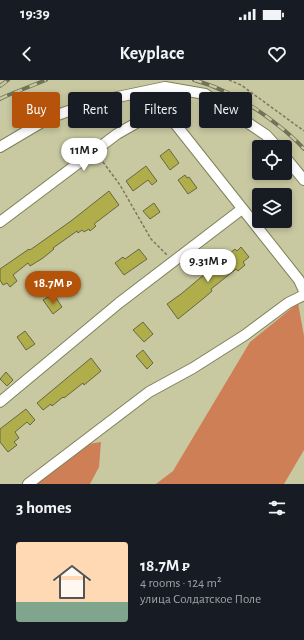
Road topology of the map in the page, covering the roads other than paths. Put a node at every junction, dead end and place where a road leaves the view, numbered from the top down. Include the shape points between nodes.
1 (270, 140) edge
2 (0, 147) edge
3 (292, 165) edge
4 (304, 180) edge
5 (242, 209) junction
6 (0, 222) edge
7 (304, 291) edge
8 (304, 295) edge
9 (0, 402) edge
10 (28, 484) edge

1 - 2 street via 205,94 165,87 94,102 49,118
3 - 4 street
5 - 6 street via 168,116 152,114 117,134
5 - 7 street
5 - 9 street via 119,303
8 - 10 street via 288,303 245,335 193,368 149,392

